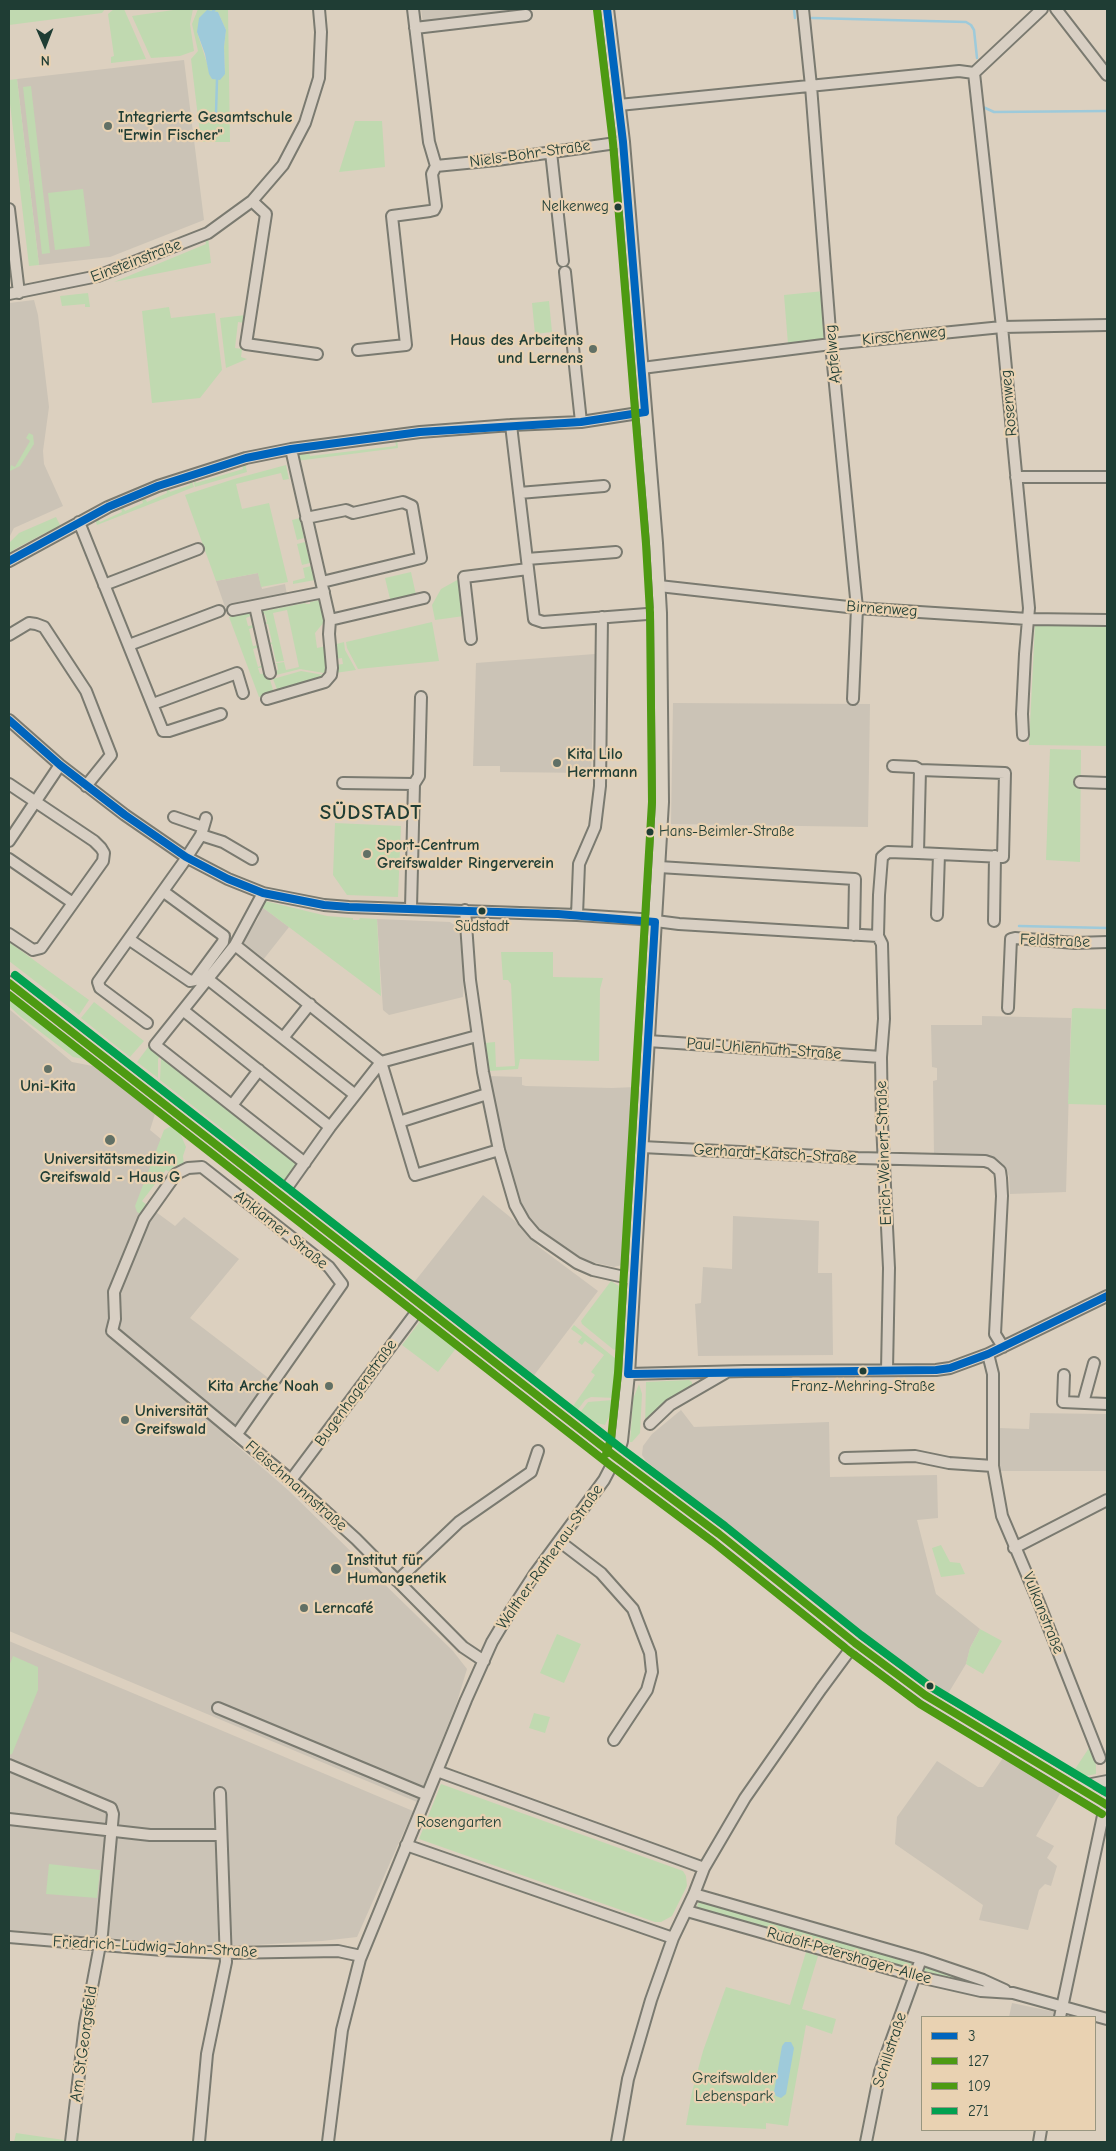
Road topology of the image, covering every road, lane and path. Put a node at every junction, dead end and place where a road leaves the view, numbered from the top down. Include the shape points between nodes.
1 (319, 9) edge
2 (413, 9) edge
3 (607, 9) edge
4 (803, 9) edge
5 (1042, 9) edge
6 (1056, 9) edge
7 (526, 15) dead end
8 (415, 28) junction
9 (974, 73) junction
10 (1107, 75) edge
11 (811, 86) junction
12 (619, 105) junction
13 (623, 142) junction
14 (551, 152) junction
15 (436, 166) junction
16 (252, 201) junction
17 (9, 209) edge
18 (14, 293) edge
19 (1107, 325) edge
20 (1002, 326) junction
21 (831, 344) junction
22 (358, 350) dead end
23 (317, 354) dead end
24 (642, 368) junction
25 (646, 412) junction
26 (581, 422) junction
27 (511, 425) junction
28 (290, 449) junction
29 (1016, 477) junction
30 (1107, 477) edge
31 (604, 486) dead end
32 (519, 493) junction
33 (306, 518) junction
34 (79, 522) junction
35 (198, 549) dead end
36 (616, 552) dead end
37 (9, 561) edge
38 (527, 564) junction
39 (322, 582) junction
40 (104, 585) junction
41 (658, 586) junction
42 (324, 592) junction
43 (424, 598) dead end
44 (255, 606) junction
45 (857, 608) junction
46 (233, 610) dead end
47 (219, 611) dead end
48 (660, 614) junction
49 (602, 617) junction
50 (1028, 619) junction
51 (330, 620) junction
52 (1107, 620) edge
53 (9, 635) edge
54 (471, 639) dead end
55 (129, 645) junction
56 (270, 673) dead end
57 (243, 693) dead end
58 (421, 697) dead end
59 (267, 699) dead end
60 (852, 699) dead end
61 (153, 704) junction
62 (221, 714) dead end
63 (9, 720) edge
64 (1023, 735) dead end
65 (60, 765) junction
66 (894, 766) dead end
67 (920, 770) junction
68 (1080, 782) dead end
69 (343, 783) dead end
70 (1107, 783) edge
71 (9, 784) edge
72 (414, 784) junction
73 (86, 786) junction
74 (36, 803) junction
75 (174, 817) dead end
76 (203, 827) junction
77 (9, 841) edge
78 (918, 852) junction
79 (939, 854) junction
80 (995, 856) junction
81 (186, 857) junction
82 (9, 859) edge
83 (252, 859) dead end
84 (658, 867) junction
85 (164, 892) junction
86 (263, 893) junction
87 (73, 903) junction
88 (411, 908) junction
89 (464, 910) junction
90 (577, 915) junction
91 (937, 915) dead end
92 (994, 920) dead end
93 (655, 922) junction
94 (9, 934) edge
95 (854, 935) junction
96 (878, 936) junction
97 (130, 940) junction
98 (1107, 942) edge
99 (235, 945) junction
100 (209, 980) junction
101 (9, 983) edge
102 (310, 1004) junction
103 (1008, 1008) dead end
104 (184, 1011) junction
105 (147, 1023) dead end
106 (477, 1036) junction
107 (283, 1038) junction
108 (648, 1041) junction
109 (881, 1057) junction
110 (381, 1062) junction
111 (259, 1070) junction
112 (354, 1094) junction
113 (487, 1094) junction
114 (233, 1104) junction
115 (399, 1122) junction
116 (330, 1127) junction
117 (642, 1147) junction
118 (499, 1150) junction
119 (885, 1159) junction
120 (305, 1163) junction
121 (281, 1196) junction
122 (150, 1209) joint
123 (633, 1279) junction
124 (1107, 1296) edge
125 (421, 1306) junction
126 (1003, 1347) junction
127 (988, 1354) junction
128 (290, 1357) joint
129 (1094, 1363) dead end
130 (887, 1370) junction
131 (728, 1372) junction
132 (628, 1374) junction
133 (1064, 1375) dead end
134 (1083, 1403) junction
135 (1107, 1404) edge
136 (650, 1424) dead end
137 (237, 1434) junction
138 (538, 1451) dead end
139 (616, 1457) junction
140 (845, 1458) dead end
141 (993, 1466) junction
142 (291, 1480) junction
143 (1107, 1500) edge
144 (559, 1541) junction
145 (1014, 1548) junction
146 (397, 1581) junction
147 (855, 1643) junction
148 (484, 1661) junction
149 (218, 1708) dead end
150 (614, 1740) dead end
151 (1100, 1758) dead end
152 (9, 1765) edge
153 (437, 1771) junction
154 (1107, 1781) edge
155 (1076, 1787) junction
156 (220, 1793) dead end
157 (426, 1796) junction
158 (1106, 1802) edge
159 (9, 1819) edge
160 (112, 1831) junction
161 (221, 1835) junction
162 (406, 1845) junction
163 (704, 1868) junction
164 (694, 1894) junction
165 (686, 1911) junction
166 (9, 1937) edge
167 (673, 1938) junction
168 (100, 1946) junction
169 (225, 1953) junction
170 (361, 1956) junction
171 (921, 1959) junction
172 (915, 1976) junction
173 (1013, 1993) junction
174 (1062, 2006) junction
175 (1060, 2016) edge
176 (1107, 2019) edge
177 (71, 2142) edge
178 (199, 2142) edge
179 (328, 2142) edge
180 (617, 2142) edge
181 (866, 2142) edge

1 - 16 street, Einsteinstraße via 319,78 305,123 283,165
2 - 8 street
3 - 12 main road
4 - 11 street, Apfelweg
5 - 9 street
6 - 10 street
7 - 8 street
8 - 15 street via 429,142
9 - 11 street via 959,71
9 - 20 street, Rosenweg
11 - 12 street
11 - 21 street, Apfelweg
12 - 13 main road
13 - 14 street, Niels-Bohr-Straße
13 - 24 main road
14 - 15 street, Niels-Bohr-Straße
14 - 26 street
15 - 22 street via 432,174 434,210 392,216 406,345
16 - 18 street, Einsteinstraße via 208,233 89,279
16 - 23 street via 266,214 246,344
17 - 18 street
19 - 20 street, Kirschenweg
20 - 21 street, Kirschenweg
20 - 29 street, Rosenweg
21 - 24 street, Kirschenweg
21 - 45 street, Apfelweg
24 - 25 main road
25 - 26 street
25 - 41 main road
26 - 27 street
27 - 28 street via 420,432
27 - 32 street
28 - 33 street
28 - 34 street via 232,462 158,486
29 - 30 street
29 - 50 street, Rosenweg via 1030,608
31 - 32 street
32 - 38 street
33 - 39 street
33 - 39 street via 346,510 353,513 403,502 412,506 421,558
34 - 37 street
34 - 40 street
35 - 40 street
36 - 38 street
38 - 49 street via 534,619 543,622
38 - 54 street via 464,577
39 - 42 street
40 - 55 street
41 - 45 street, Birnenweg
41 - 48 main road
42 - 44 street
42 - 51 street
43 - 51 street
44 - 46 street
44 - 56 street
45 - 50 street, Birnenweg
45 - 60 street, Apfelweg
47 - 55 street
48 - 49 street
48 - 84 main road via 662,802
49 - 90 street via 600,786 595,827 579,864
50 - 52 street, Birnenweg
50 - 64 street, Rosenweg
51 - 59 street via 332,668 329,679
53 - 73 street via 29,624 44,627 86,691 111,755
55 - 61 street
57 - 61 street via 236,674
58 - 72 street via 419,776
61 - 62 street via 166,732
63 - 65 street
65 - 73 street
65 - 74 street
66 - 67 street
67 - 78 street
67 - 80 street via 1005,772 1003,857
68 - 70 street
69 - 72 street
71 - 74 street
72 - 88 street
73 - 81 street
74 - 77 street
74 - 87 street via 94,841 104,853 103,861
75 - 76 street
76 - 81 street
76 - 83 street
78 - 79 street
78 - 96 street, Erich-Weinert-Straße via 888,852 882,856
79 - 80 street
79 - 91 street
80 - 92 street
81 - 85 street
81 - 86 street
82 - 87 street
84 - 93 main road
84 - 95 street via 855,879
85 - 97 street
85 - 97 street via 224,936 223,942 195,980 190,981
86 - 88 street via 324,905
86 - 99 street
87 - 94 street via 41,948 33,950
88 - 89 street
89 - 90 street
89 - 106 street
90 - 93 street
93 - 95 street
93 - 108 main road
95 - 96 street
96 - 109 street, Erich-Weinert-Straße via 882,944 884,1018
97 - 105 street via 98,982 100,988
98 - 103 street, Feldstraße via 1011,940
99 - 100 street
99 - 102 street
100 - 104 street
100 - 107 street
101 - 121 main road, Anklamer Straße
102 - 107 street
102 - 110 street
104 - 111 street
104 - 114 street via 155,1045
106 - 110 street
106 - 113 street
107 - 112 street
108 - 109 street, Paul-Uhlenhuth-Straße
108 - 117 main road
109 - 119 street, Erich-Weinert-Straße
110 - 112 street, Anklamer Straße
110 - 115 street
111 - 114 street
111 - 116 street
112 - 116 street, Anklamer Straße
113 - 115 street
113 - 118 street
114 - 120 street
115 - 118 street via 415,1174
116 - 120 street, Anklamer Straße
117 - 119 street, Gerhardt-Katsch-Straße
117 - 123 main road
118 - 123 street via 515,1205 535,1234 577,1263
119 - 126 street, Gerhardt-Katsch-Straße via 984,1161 1000,1171 1002,1196 995,1334
119 - 130 street, Erich-Weinert-Straße via 889,1268
120 - 121 street, Anklamer Straße
121 - 125 main road, Anklamer Straße
122 - 128 street, Anklamer Straße via 176,1174 188,1168 202,1167 329,1267 342,1284
122 - 137 street, Fleischmannstraße via 114,1292 112,1331
123 - 132 main road
124 - 126 street
125 - 139 main road, Anklamer Straße
125 - 142 street, Bugenhagenstraße
126 - 127 street
127 - 130 street via 950,1368
127 - 141 street, Vulkanstraße via 993,1374
128 - 137 street, Fleischmannstraße
129 - 134 street
130 - 131 street
131 - 132 street
131 - 136 street via 670,1405
132 - 139 main road via 621,1442
133 - 134 street via 1063,1402
134 - 135 street
137 - 142 street, Fleischmannstraße
138 - 146 street via 531,1472 459,1522
139 - 144 street, Walther-Rathenau-Straße via 604,1480
139 - 147 main road, Anklamer Straße
140 - 141 street via 915,1456 949,1463
141 - 145 street, Vulkanstraße via 1002,1516
142 - 146 street, Fleischmannstraße
143 - 145 street
144 - 148 street, Walther-Rathenau-Straße via 510,1612
144 - 150 street via 601,1573 633,1609 650,1653 652,1672 647,1690
145 - 151 street, Vulkanstraße via 1019,1553
146 - 148 street, Fleischmannstraße via 462,1648
147 - 155 main road, Anklamer Straße via 925,1694
147 - 163 street via 745,1798
148 - 153 street, Walther-Rathenau-Straße
149 - 157 street
152 - 160 street, Am St.Georgsfeld via 111,1808
153 - 157 street, Walther-Rathenau-Straße
153 - 163 street
154 - 155 street
155 - 158 main road, Anklamer Straße
156 - 161 street
157 - 162 street, Walther-Rathenau-Straße
158 - 174 street
159 - 160 street
160 - 161 street via 173,1836
160 - 168 street, Am St.Georgsfeld
161 - 169 street
162 - 167 street
162 - 170 street, Walther-Rathenau-Straße
163 - 164 street
164 - 165 street
164 - 171 street, Rudolf-Petershagen-Allee
165 - 167 street
165 - 172 street, Rudolf-Petershagen-Allee
166 - 168 street, Friedrich-Ludwig-Jahn-Straße
167 - 180 street via 628,2079
168 - 169 street, Friedrich-Ludwig-Jahn-Straße
168 - 177 street, Am St.Georgsfeld via 85,2024
169 - 170 street, Friedrich-Ludwig-Jahn-Straße via 338,1951
169 - 178 street via 226,1962 207,2054
170 - 179 street, Walther-Rathenau-Straße via 342,2030
171 - 172 street, Schillstraße
171 - 173 street, Rudolf-Petershagen-Allee
172 - 173 street, Rudolf-Petershagen-Allee via 981,1991
172 - 181 street, Schillstraße via 880,2072
173 - 174 street, Rudolf-Petershagen-Allee
174 - 175 street
174 - 176 street, Rudolf-Petershagen-Allee

